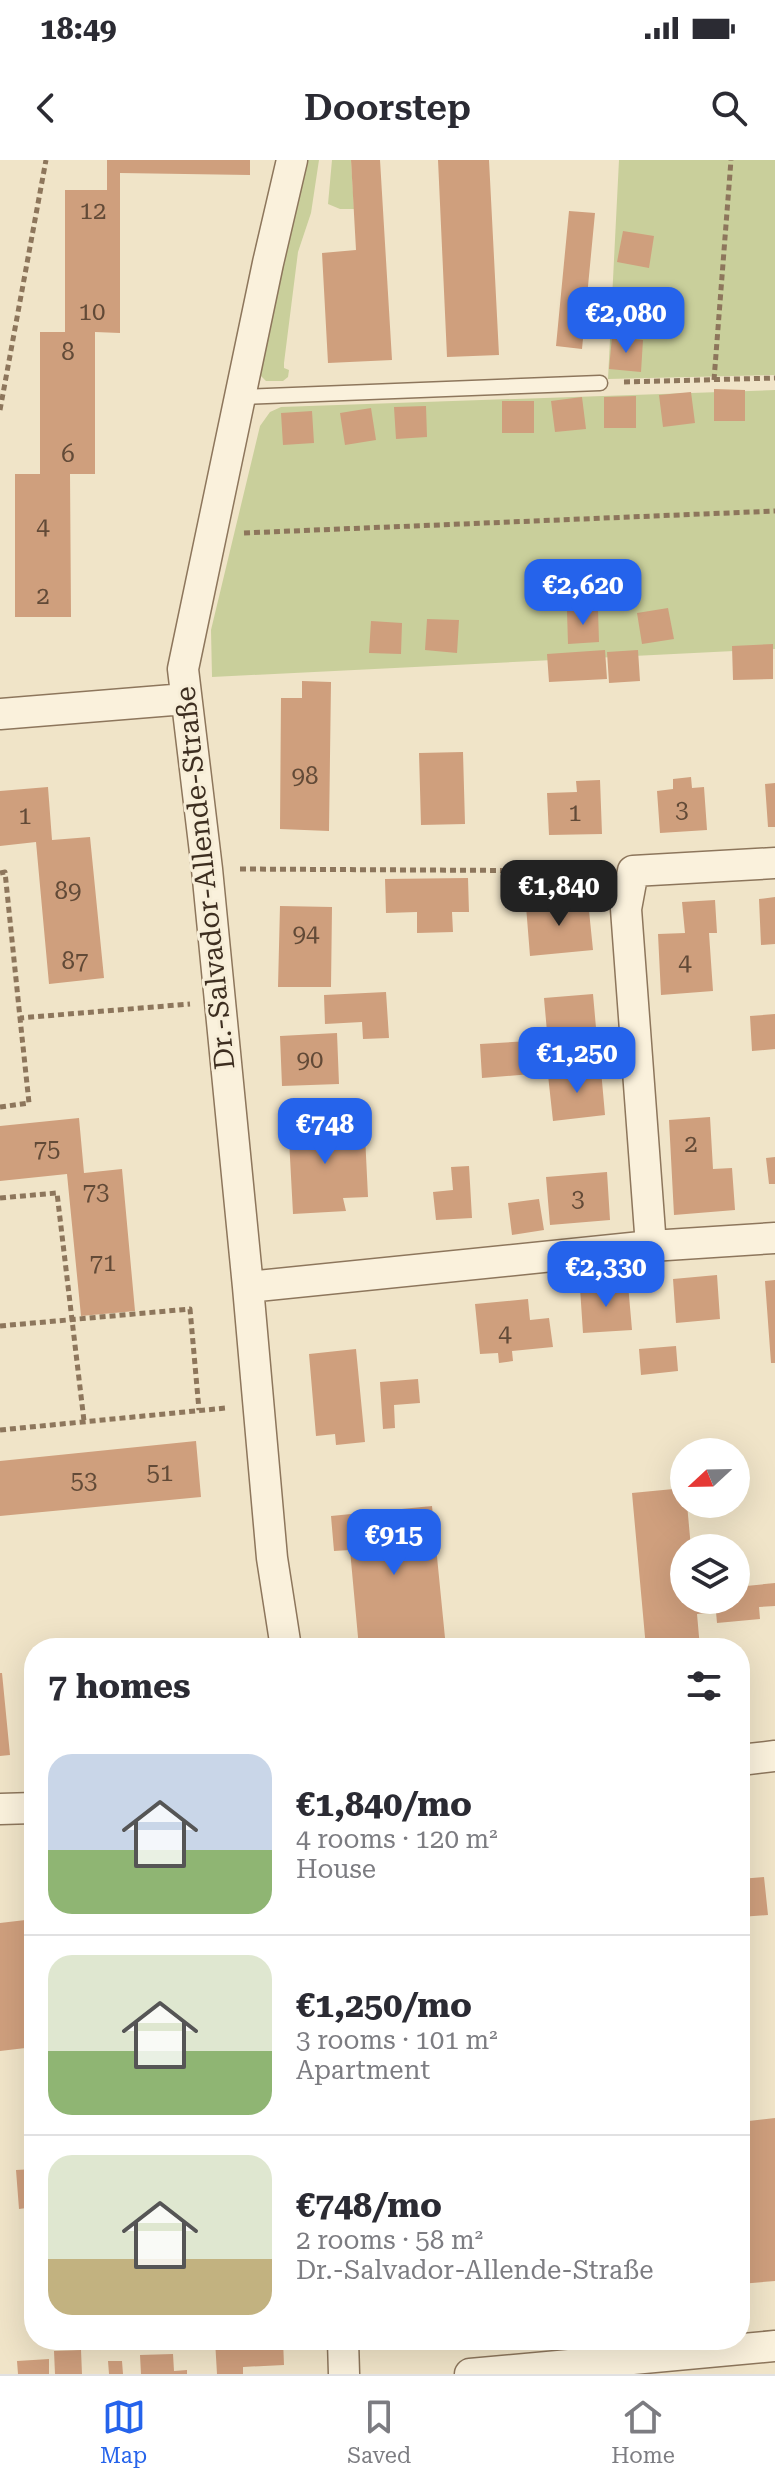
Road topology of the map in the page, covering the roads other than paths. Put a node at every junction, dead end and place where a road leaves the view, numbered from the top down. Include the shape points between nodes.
1 (292, 160) edge
2 (600, 383) road end
3 (242, 397) junction
4 (185, 699) junction
5 (0, 714) edge
6 (775, 863) edge
7 (775, 1238) edge
8 (651, 1246) junction
9 (248, 1287) junction
10 (272, 1558) junction
11 (266, 1638) edge
12 (284, 1638) edge
13 (775, 1756) edge
14 (750, 1759) edge
15 (24, 1808) edge
16 (0, 1809) edge
17 (775, 2346) edge
18 (750, 2348) edge
19 (343, 2350) edge
20 (731, 2350) edge
21 (344, 2374) edge
22 (470, 2374) edge

1 - 3 street, Dr.-Salvador-Allende-Straße
2 - 3 lane
3 - 4 street, Dr.-Salvador-Allende-Straße via 183,669
4 - 5 street
4 - 9 street, Dr.-Salvador-Allende-Straße
6 - 8 street via 633,871 626,909
7 - 8 street
8 - 9 street
9 - 10 street, Dr.-Salvador-Allende-Straße
10 - 11 street, Dr.-Salvador-Allende-Straße
10 - 12 street, Dr.-Salvador-Allende-Straße
13 - 14 street
15 - 16 street
17 - 18 street
19 - 21 street
20 - 22 street

